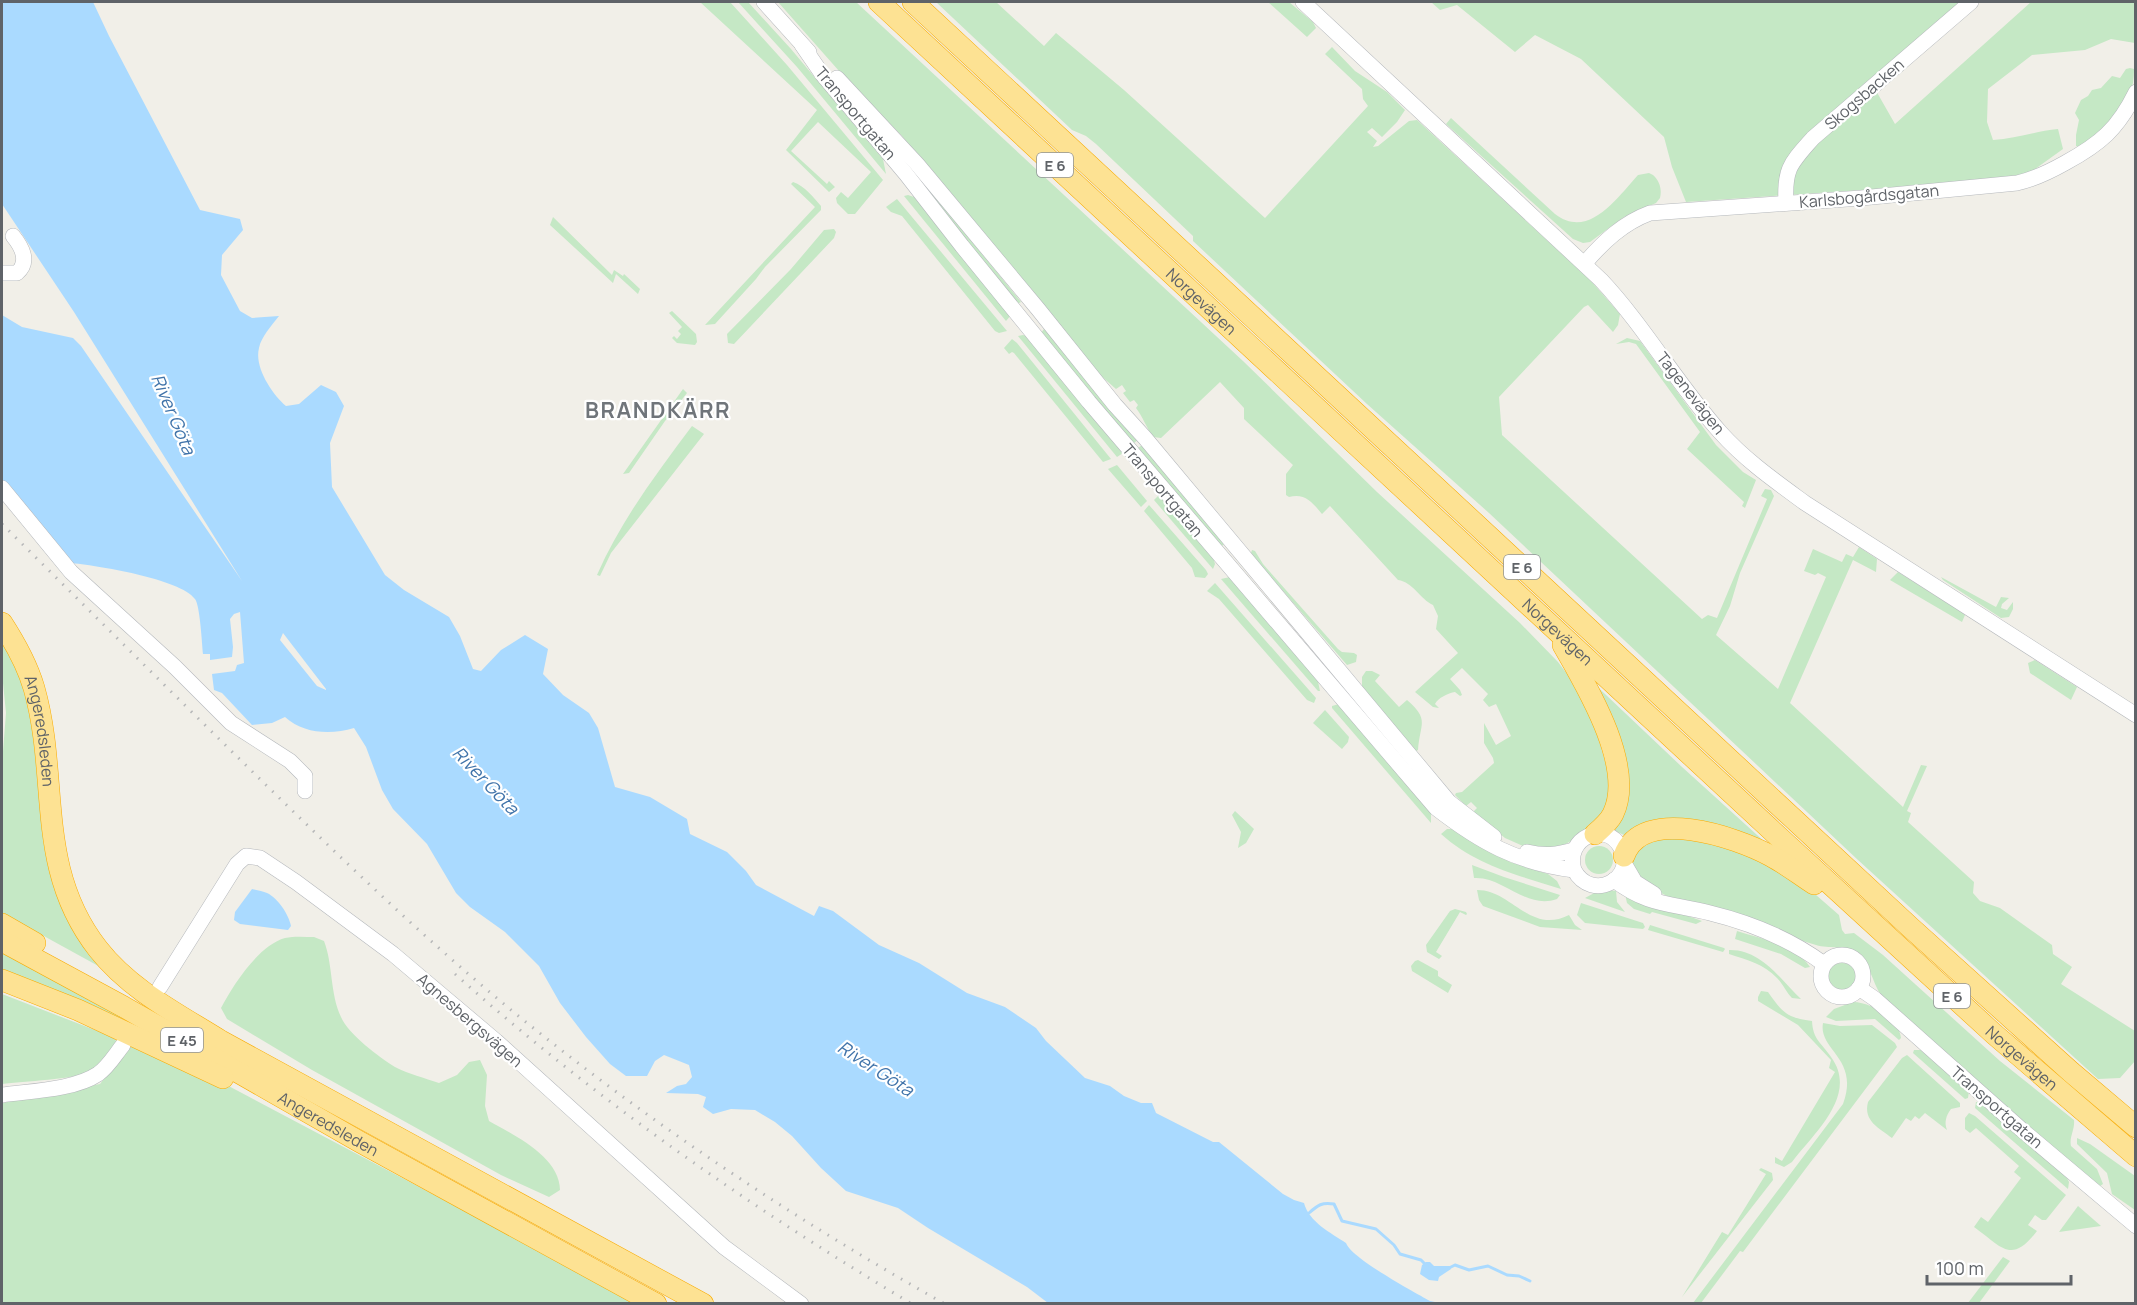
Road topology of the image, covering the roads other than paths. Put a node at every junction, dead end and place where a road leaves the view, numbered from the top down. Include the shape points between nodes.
1 (764, 2) edge
2 (879, 2) edge
3 (914, 2) edge
4 (1303, 2) edge
5 (1971, 2) edge
6 (802, 45) junction
7 (2136, 92) edge
8 (1786, 202) junction
9 (14, 236) dead end
10 (1585, 263) junction
11 (2, 273) edge
12 (2, 488) edge
13 (2, 623) edge
14 (1554, 629) junction
15 (2136, 715) edge
16 (305, 791) dead end
17 (1595, 834) junction
18 (1574, 850) junction
19 (1624, 859) junction
20 (1574, 870) junction
21 (1614, 880) junction
22 (1675, 905) junction
23 (2, 924) edge
24 (2, 941) edge
25 (1911, 958) junction
26 (1824, 964) junction
27 (2, 980) edge
28 (160, 987) dead end
29 (1859, 988) junction
30 (221, 1041) junction
31 (123, 1045) dead end
32 (2, 1095) edge
33 (2136, 1127) edge
34 (360, 1142) junction
35 (2136, 1156) edge
36 (2136, 1226) edge
37 (656, 1304) edge
38 (703, 1304) edge
39 (801, 1304) edge

1 - 6 street, Transportgatan
2 - 14 highway, Norgevägen / E 6
3 - 33 highway, Norgevägen / E 6 via 1910,927
4 - 10 street, Tagenevägen
5 - 8 street, Skogsbacken via 1790,163
6 - 18 street, Transportgatan via 917,164 1449,802 1514,848 1542,855
6 - 20 street, Transportgatan via 822,75 1089,402 1436,808 1465,830 1510,855
7 - 8 street, Karlsbogårdsgatan via 2107,137 2042,176 2006,184
8 - 10 street, Karlsbogårdsgatan via 1650,213 1621,228
9 - 11 street via 20,245 23,266 17,273
10 - 15 street, Tagenevägen via 1621,301 1700,408 1753,465 1805,503
12 - 16 street via 71,572 231,723 290,761 304,776
13 - 30 highway, Angeredsleden / E 45 via 34,688 53,839 71,905 88,936 114,966 150,997
14 - 17 highway via 1601,716 1614,757 1619,787 1616,805 1609,821
14 - 25 highway, Norgevägen / E 6
17 - 18 street, Transportgatan via 1580,841
17 - 19 street via 1613,839
18 - 20 street
19 - 21 street
19 - 22 street via 1635,882
19 - 25 highway via 1632,841 1646,832 1694,830 1730,839 1793,870
20 - 21 street, Transportgatan via 1591,885
21 - 22 street via 1642,898
22 - 26 street via 1770,933
23 - 30 highway
24 - 34 highway, Angeredsleden / E 45
25 - 35 highway, Norgevägen / E 6
26 - 29 street via 1836,956 1854,959 1863,976
26 - 29 street via 1821,976 1829,993 1846,997
27 - 34 highway via 111,1025
28 - 39 street, Agnesbergsvägen via 237,864 246,856 260,858 393,954 496,1041 716,1240
29 - 36 street, Transportgatan
30 - 38 highway, Angeredsleden / E 45
31 - 32 street via 97,1074 72,1085
34 - 37 highway, Angeredsleden / E 45

